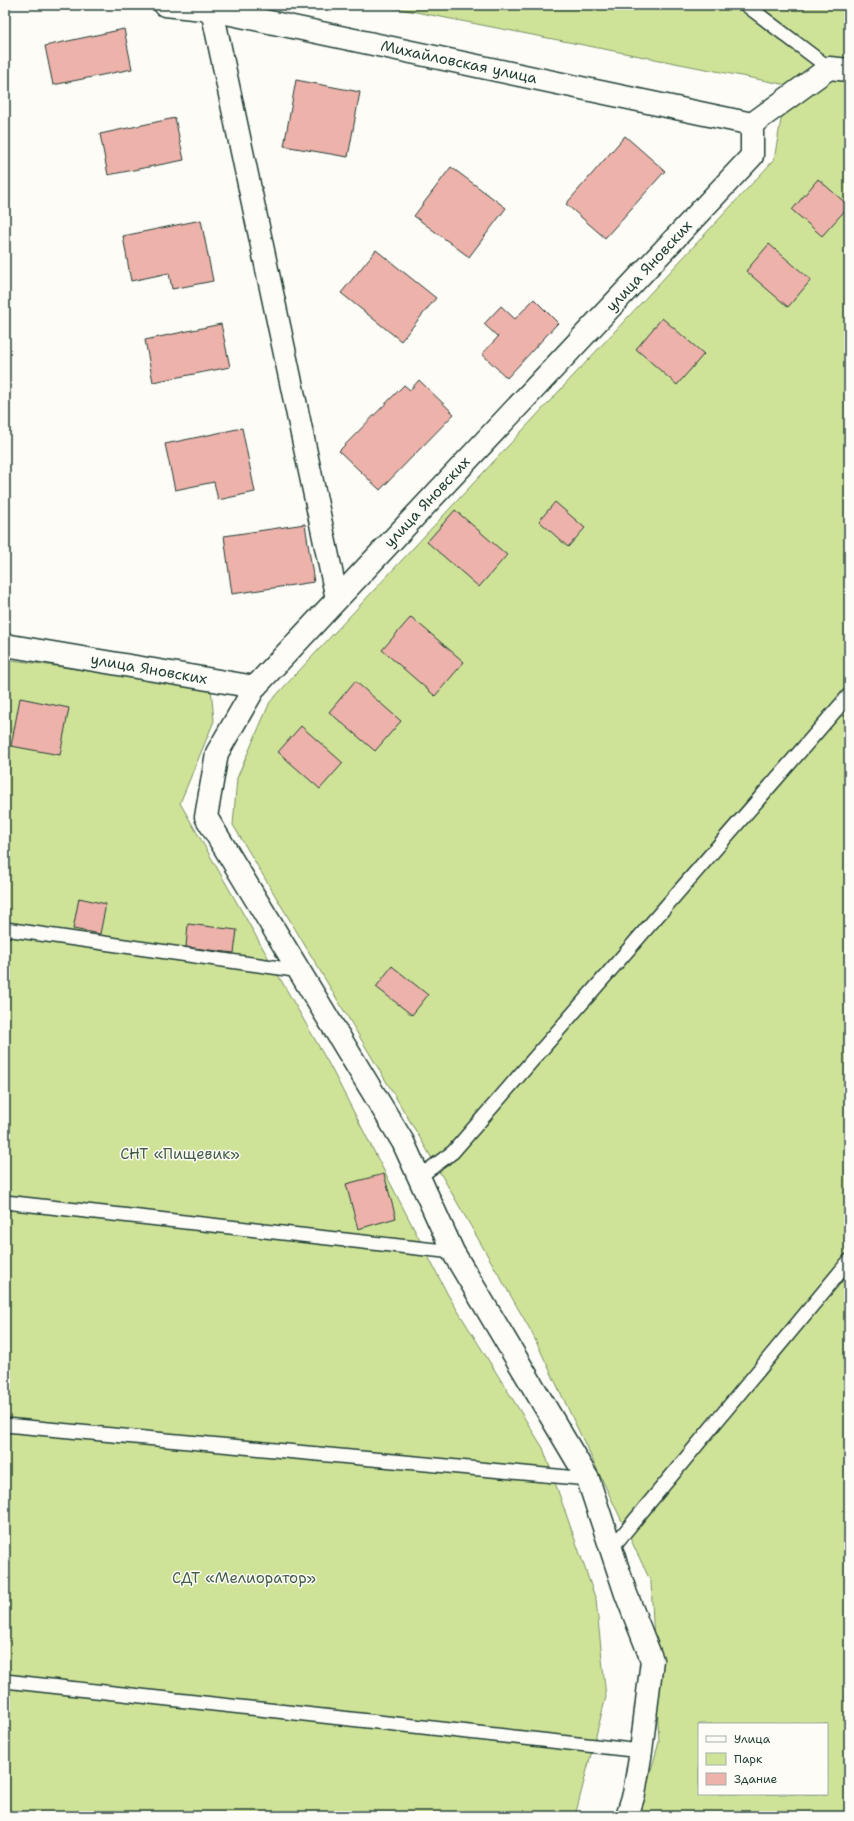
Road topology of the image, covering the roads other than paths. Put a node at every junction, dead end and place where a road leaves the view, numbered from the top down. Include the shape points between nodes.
1 (165, 5) edge
2 (746, 5) edge
3 (212, 10) junction
4 (839, 69) edge
5 (752, 124) junction
6 (337, 599) junction
7 (5, 645) edge
8 (255, 687) junction
9 (849, 695) edge
10 (5, 929) edge
11 (301, 971) junction
12 (419, 1177) junction
13 (5, 1202) edge
14 (453, 1252) junction
15 (849, 1261) edge
16 (5, 1425) edge
17 (588, 1480) junction
18 (611, 1549) junction
19 (5, 1681) edge
20 (641, 1751) junction
21 (627, 1816) edge

1 - 3 street, Михайловская улица
2 - 4 lane
3 - 5 street, Михайловская улица
3 - 6 street
4 - 5 street
5 - 6 street, улица Яновских via 752,156
6 - 8 street, улица Яновских
7 - 8 street, улица Яновских
8 - 11 street via 217,753 206,817
9 - 12 lane via 453,1152
10 - 11 lane
11 - 12 street via 403,1142
12 - 14 street
13 - 14 lane
14 - 17 street
15 - 18 lane
16 - 17 lane
17 - 18 street
18 - 20 street via 652,1660
19 - 20 lane
20 - 21 street via 634,1794

